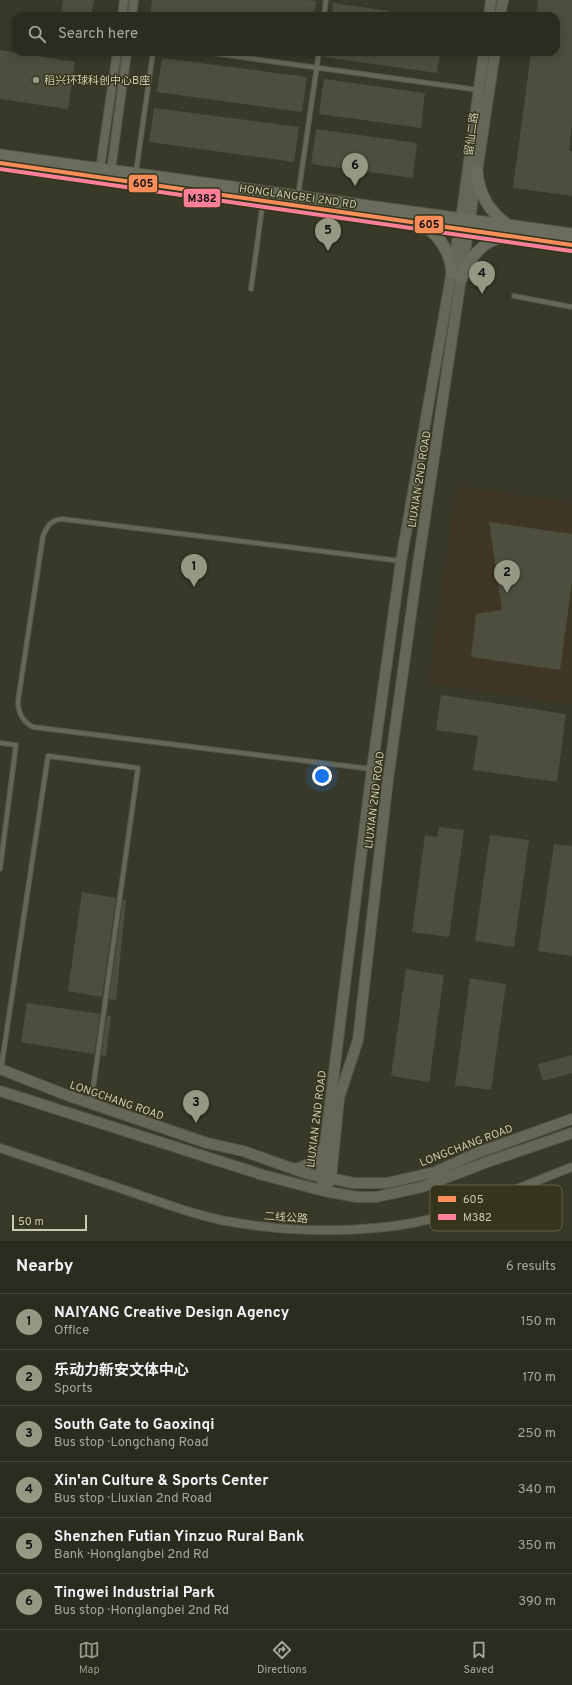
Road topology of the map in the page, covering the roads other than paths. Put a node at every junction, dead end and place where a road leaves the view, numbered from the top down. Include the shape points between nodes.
1 (124, 0) edge
2 (134, 0) edge
3 (326, 0) edge
4 (491, 0) edge
5 (503, 0) edge
6 (122, 12) edge
7 (132, 12) edge
8 (324, 12) edge
9 (490, 12) edge
10 (501, 12) edge
11 (117, 56) edge
12 (126, 56) edge
13 (153, 56) edge
14 (232, 56) edge
15 (318, 56) edge
16 (483, 56) edge
17 (494, 56) edge
18 (316, 68) junction
19 (479, 90) junction
20 (0, 155) edge
21 (0, 163) edge
22 (106, 172) junction
23 (477, 172) junction
24 (136, 174) junction
25 (298, 196) junction
26 (263, 201) junction
27 (419, 223) junction
28 (465, 224) junction
29 (507, 230) junction
30 (572, 234) edge
31 (572, 245) edge
32 (457, 276) junction
33 (250, 289) dead end
34 (514, 296) dead end
35 (572, 307) edge
36 (401, 561) junction
37 (0, 743) edge
38 (372, 769) junction
39 (0, 869) edge
40 (338, 1043) junction
41 (356, 1047) junction
42 (1, 1070) edge
43 (0, 1091) edge
44 (91, 1104) junction
45 (572, 1119) edge
46 (572, 1133) edge
47 (325, 1142) junction
48 (0, 1148) edge
49 (572, 1167) edge
50 (293, 1169) junction
51 (326, 1177) junction
52 (525, 1185) edge
53 (324, 1191) junction
54 (430, 1218) edge

1 - 6 street
2 - 7 street
3 - 8 lane
4 - 9 street
5 - 10 street
11 - 22 street
12 - 22 street
13 - 24 lane
14 - 18 lane
15 - 18 lane
16 - 19 street, 留仙二路
17 - 23 street, 留仙二路
18 - 19 lane
18 - 25 lane
19 - 28 street, 留仙二路
20 - 22 main road, HONGLANGBEI 2ND RD
21 - 22 main road, HONGLANGBEI 2ND RD
22 - 24 main road, HONGLANGBEI 2ND RD
22 - 26 main road, HONGLANGBEI 2ND RD
23 - 28 street, 留仙二路
23 - 29 main road via 478,183 486,202
24 - 25 main road, HONGLANGBEI 2ND RD
25 - 28 main road, HONGLANGBEI 2ND RD
26 - 27 main road, HONGLANGBEI 2ND RD
26 - 33 lane
27 - 28 main road, HONGLANGBEI 2ND RD
27 - 32 main road via 429,229 443,244
28 - 29 main road, HONGLANGBEI 2ND RD
28 - 32 street, LIUXIAN 2ND ROAD
29 - 30 main road, HONGLANGBEI 2ND RD
29 - 31 main road, HONGLANGBEI 2ND RD
29 - 32 main road via 479,250
32 - 36 street, LIUXIAN 2ND ROAD
32 - 41 street, LIUXIAN 2ND ROAD via 388,779
34 - 35 lane
36 - 38 street, LIUXIAN 2ND ROAD
36 - 38 lane via 55,520 50,523 43,536 18,701 21,717 33,727
37 - 39 lane via 16,745
38 - 40 street, LIUXIAN 2ND ROAD
40 - 41 street
40 - 47 street, LIUXIAN 2ND ROAD
41 - 51 street, LIUXIAN 2ND ROAD via 339,1098
42 - 44 street, LONGCHANG ROAD
42 - 44 lane via 48,756 138,768
43 - 53 street via 263,1175
44 - 50 street, LONGCHANG ROAD
45 - 51 street, LONGCHANG ROAD via 487,1149 435,1172 408,1179 354,1184
46 - 53 street via 422,1188 376,1197 358,1197
47 - 50 street via 314,1160 301,1168
47 - 51 street, LIUXIAN 2ND ROAD
48 - 54 street, 二线公路 via 220,1220 307,1230 369,1228
49 - 52 street, 二线公路
50 - 51 street, LONGCHANG ROAD
51 - 53 street, LIUXIAN 2ND ROAD

